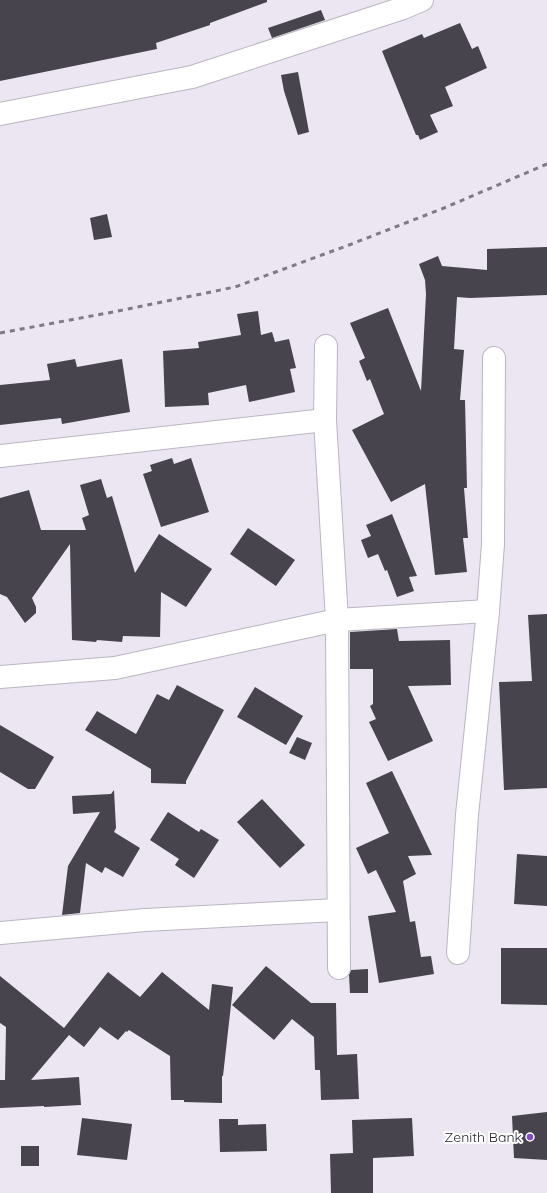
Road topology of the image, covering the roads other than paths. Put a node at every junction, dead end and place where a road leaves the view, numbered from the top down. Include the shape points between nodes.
1 (422, 0) edge
2 (0, 114) edge
3 (326, 346) dead end
4 (494, 358) dead end
5 (325, 420) junction
6 (0, 456) edge
7 (488, 611) junction
8 (337, 620) junction
9 (0, 677) edge
10 (338, 910) junction
11 (0, 933) edge
12 (458, 954) dead end
13 (339, 968) dead end

1 - 2 street via 192,77
3 - 5 street
4 - 7 street via 493,544
5 - 6 street
5 - 8 street
7 - 8 street
7 - 12 street via 467,815
8 - 9 street via 116,668
8 - 10 street
10 - 11 street via 145,920
10 - 13 street

